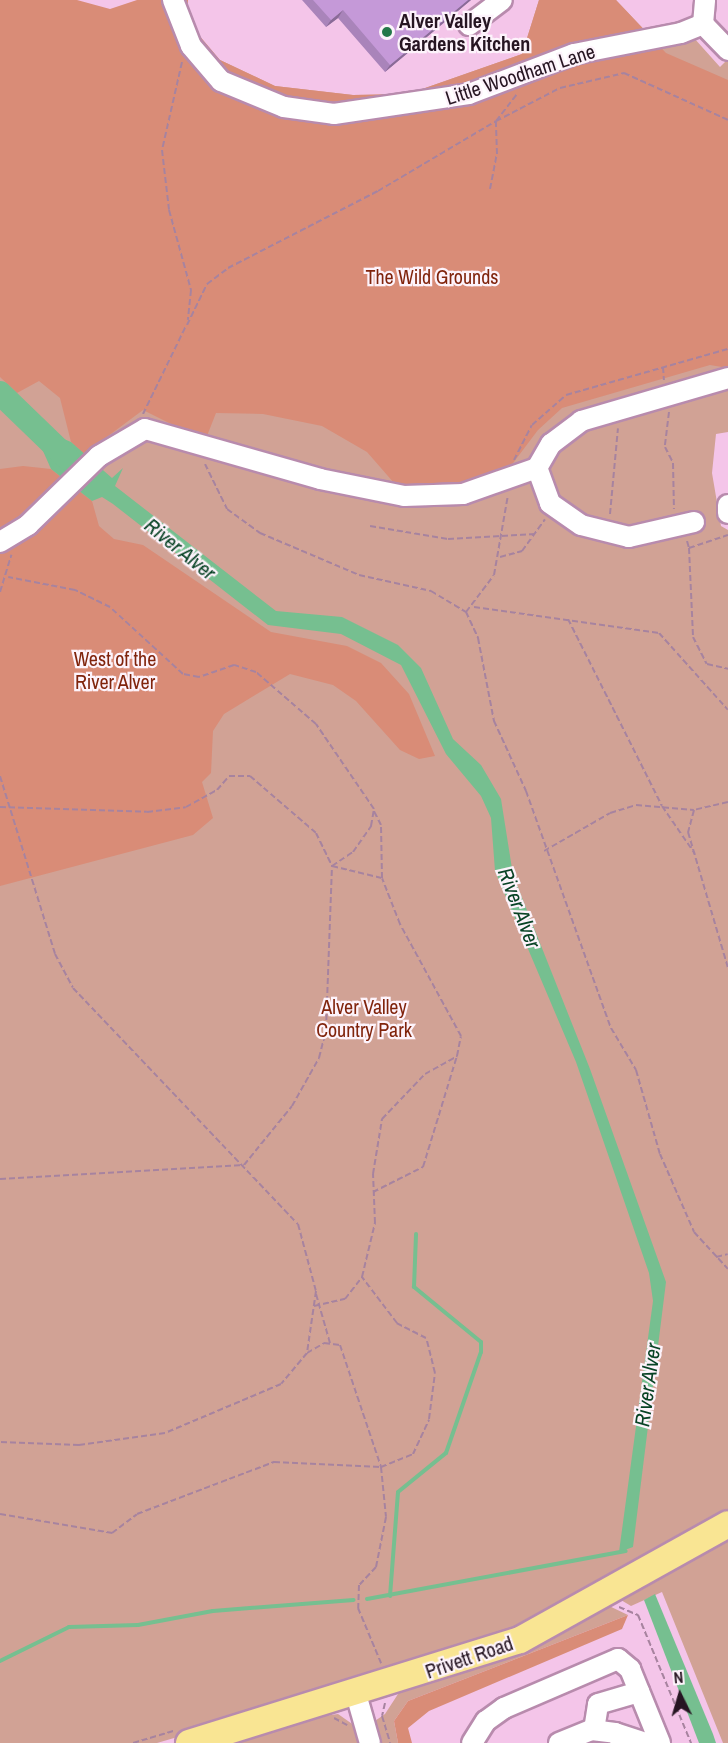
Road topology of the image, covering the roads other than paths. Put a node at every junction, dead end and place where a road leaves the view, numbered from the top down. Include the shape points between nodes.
1 (173, 0) edge
2 (502, 0) edge
3 (705, 0) edge
4 (703, 24) junction
5 (469, 25) dead end
6 (728, 50) edge
7 (721, 379) edge
8 (537, 468) junction
9 (728, 505) edge
10 (728, 513) edge
11 (688, 524) road end
12 (7, 539) edge
13 (728, 1524) edge
14 (639, 1692) junction
15 (356, 1694) junction
16 (594, 1730) junction
17 (182, 1737) edge
18 (620, 1738) edge
19 (370, 1743) edge
20 (472, 1743) edge
21 (559, 1743) edge
22 (646, 1743) edge
23 (660, 1743) edge

1 - 4 street, Little Woodham Lane via 191,46 221,81 284,107 334,114 469,94 574,54
2 - 5 street
3 - 4 street
4 - 6 street
7 - 8 street via 565,430
8 - 11 street via 537,480 552,505 581,525 629,537
8 - 12 street via 444,497 404,496 206,449 145,429 99,456
9 - 10 street
13 - 15 main road, Privett Road via 520,1640
14 - 16 street via 598,1704
14 - 20 street via 624,1661 598,1664 504,1708 486,1721
14 - 23 street
15 - 17 main road, Privett Road
15 - 19 street
16 - 18 street
16 - 21 street
18 - 22 street

